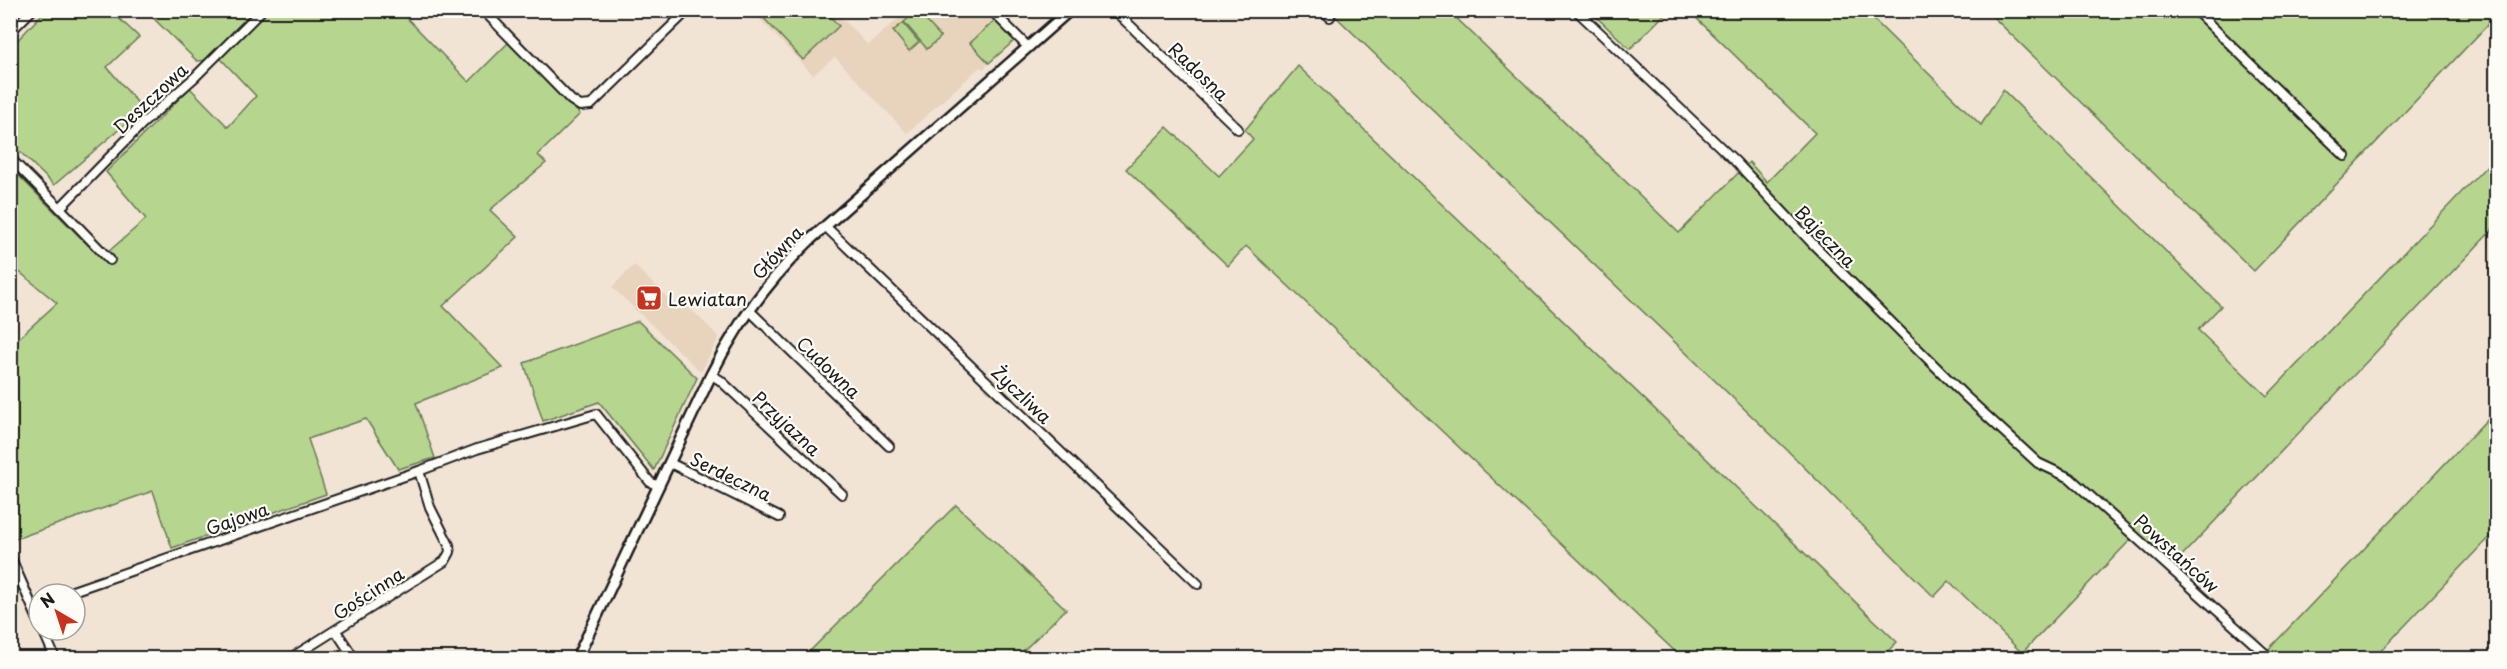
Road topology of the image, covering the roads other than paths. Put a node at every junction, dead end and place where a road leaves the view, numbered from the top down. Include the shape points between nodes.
1 (32, 10) edge
2 (262, 10) edge
3 (483, 10) edge
4 (688, 10) edge
5 (991, 10) edge
6 (1070, 10) edge
7 (1114, 10) edge
8 (1323, 10) edge
9 (1576, 10) edge
10 (2195, 10) edge
11 (1330, 17) dead end
12 (10, 32) edge
13 (1029, 47) junction
14 (1238, 129) dead end
15 (2345, 156) dead end
16 (10, 158) edge
17 (60, 208) junction
18 (825, 226) junction
19 (110, 260) dead end
20 (749, 310) junction
21 (711, 375) junction
22 (889, 446) dead end
23 (670, 463) junction
24 (419, 471) junction
25 (2061, 474) joint
26 (658, 486) junction
27 (842, 494) dead end
28 (779, 517) dead end
29 (10, 556) edge
30 (1198, 584) dead end
31 (87, 586) edge
32 (27, 589) edge
33 (336, 632) junction
34 (48, 642) edge
35 (55, 658) edge
36 (291, 658) edge
37 (354, 658) edge
38 (578, 658) edge
39 (2270, 658) edge

1 - 12 street
2 - 17 street, Deszczowa
3 - 4 street via 580,106 591,105
5 - 13 street
6 - 13 street, Główna
7 - 14 street, Radosna
8 - 11 street
9 - 25 street, Bajeczna via 1736,162 1965,396 2038,463
10 - 15 street
13 - 18 street, Główna
16 - 17 street
17 - 19 street
18 - 20 street, Główna via 788,262
18 - 30 street, Życzliwa
20 - 21 street, Główna
20 - 22 street, Cudowna
21 - 23 street, Główna
21 - 27 street, Przyjazna
23 - 26 street, Główna
23 - 28 street, Serdeczna
24 - 26 street, Gajowa via 477,449 596,414 650,482
24 - 31 street, Gajowa
24 - 33 street, Gościnna via 450,552 445,561
25 - 39 street, Powstańców
26 - 38 street, Główna
29 - 32 street
33 - 36 street, Gościnna
33 - 37 street
34 - 35 street

